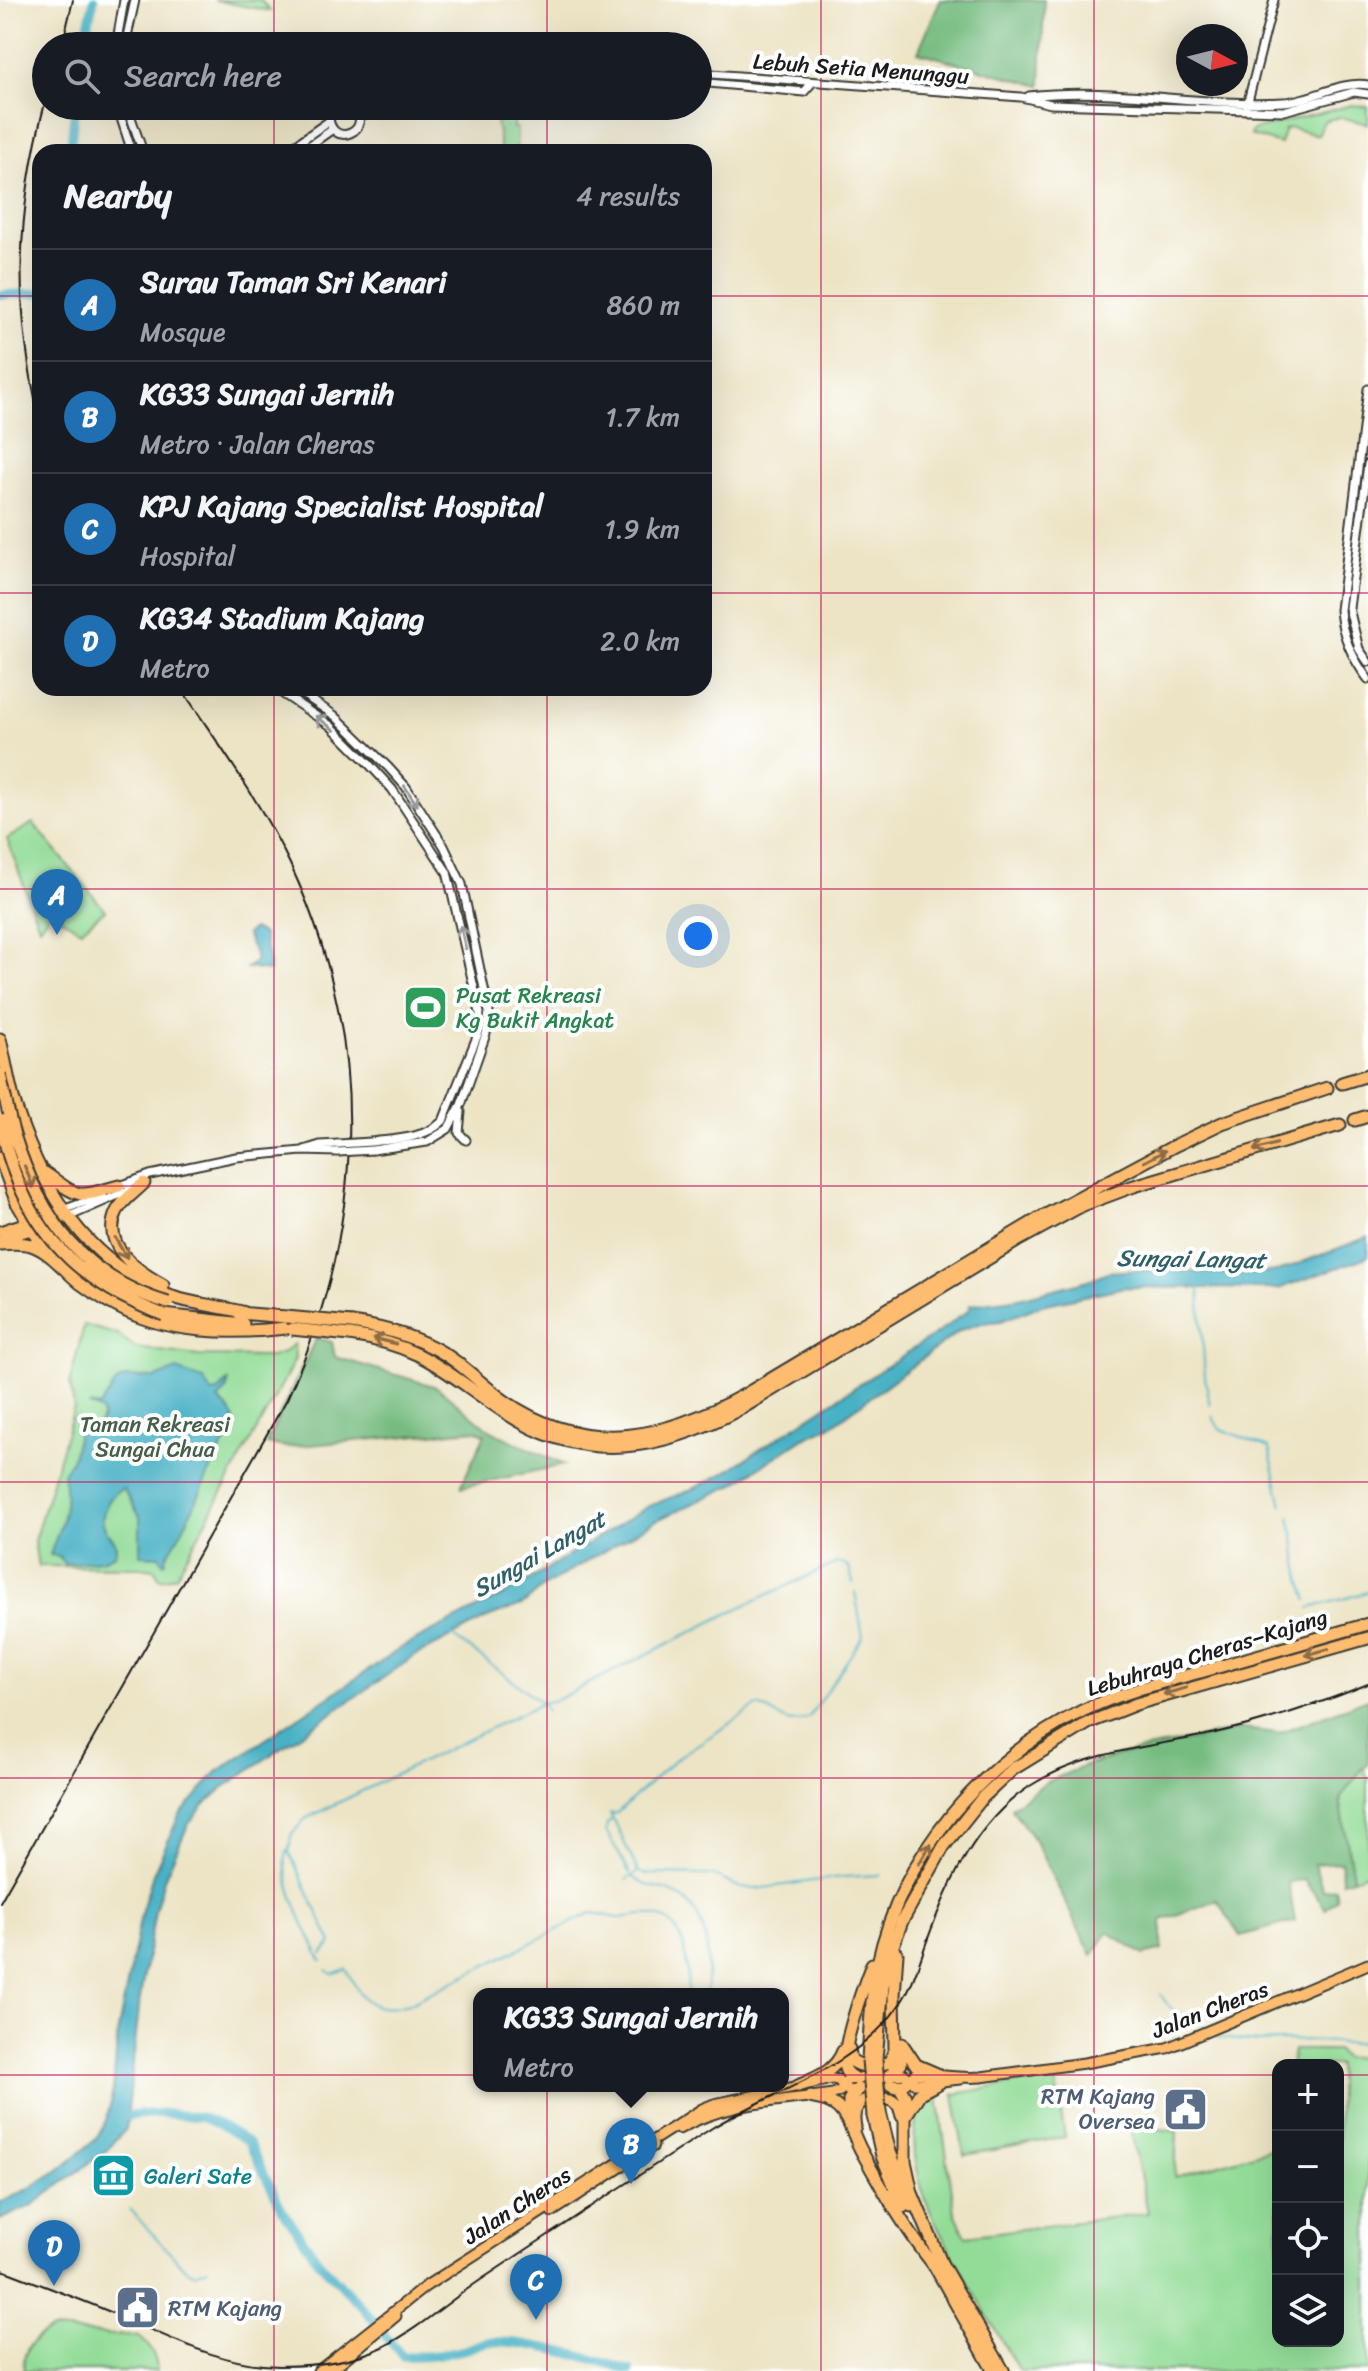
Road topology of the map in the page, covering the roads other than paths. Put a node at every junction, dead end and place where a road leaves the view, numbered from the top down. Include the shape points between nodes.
1 (124, 0) edge
2 (135, 0) edge
3 (1274, 0) edge
4 (118, 32) edge
5 (128, 32) edge
6 (712, 74) edge
7 (712, 83) edge
8 (811, 84) junction
9 (1365, 85) edge
10 (1368, 94) edge
11 (1246, 106) junction
12 (122, 120) edge
13 (132, 120) edge
14 (331, 120) edge
15 (359, 120) edge
16 (331, 125) junction
17 (129, 144) edge
18 (140, 144) edge
19 (299, 144) edge
20 (309, 144) edge
21 (1368, 389) edge
22 (1368, 464) edge
23 (1368, 662) edge
24 (1368, 679) edge
25 (286, 696) edge
26 (305, 696) edge
27 (0, 1039) edge
28 (0, 1075) edge
29 (1368, 1075) edge
30 (1342, 1083) dead end
31 (1327, 1088) dead end
32 (461, 1105) junction
33 (1368, 1116) edge
34 (0, 1120) edge
35 (1355, 1120) dead end
36 (1340, 1125) dead end
37 (466, 1140) dead end
38 (372, 1146) junction
39 (0, 1158) edge
40 (166, 1172) junction
41 (44, 1176) junction
42 (144, 1183) junction
43 (119, 1186) junction
44 (17, 1203) junction
45 (66, 1214) junction
46 (30, 1226) junction
47 (0, 1231) edge
48 (81, 1236) junction
49 (0, 1242) edge
50 (50, 1257) junction
51 (223, 1306) junction
52 (166, 1309) junction
53 (245, 1313) junction
54 (288, 1324) junction
55 (351, 1329) junction
56 (1368, 1624) edge
57 (1368, 1638) edge
58 (902, 1921) junction
59 (889, 1923) junction
60 (1368, 1964) edge
61 (894, 1992) junction
62 (856, 2010) junction
63 (900, 2040) junction
64 (847, 2041) junction
65 (872, 2060) junction
66 (938, 2078) junction
67 (890, 2081) junction
68 (857, 2084) junction
69 (798, 2086) junction
70 (843, 2086) junction
71 (789, 2088) edge
72 (770, 2092) edge
73 (809, 2097) junction
74 (905, 2116) junction
75 (851, 2129) junction
76 (904, 2135) junction
77 (861, 2151) junction
78 (937, 2262) junction
79 (954, 2292) junction
80 (385, 2320) junction
81 (373, 2330) junction
82 (318, 2371) edge
83 (330, 2371) edge
84 (993, 2371) edge
85 (1004, 2371) edge

1 - 4 street
2 - 5 street
3 - 11 street
6 - 8 street, Lebuh Setia Menunggu
7 - 8 street, Lebuh Setia Menunggu via 804,92
8 - 11 street, Lebuh Setia Menunggu via 1021,97 1051,104
9 - 10 street
9 - 11 street
10 - 11 street via 1354,92 1284,111
12 - 17 street
13 - 18 street
14 - 16 street
15 - 16 street via 351,133 340,134
16 - 19 street
16 - 20 street
21 - 24 street via 1340,610 1344,636
22 - 23 street via 1349,608 1359,649
38 -> 25 street via 435,1129 449,1111 478,1034 480,1013 447,872 392,789 331,726
26 -> 32 street via 334,715 406,787 456,866 489,1023
27 - 41 highway via 17,1113
28 -> 52 highway, bridge via 28,1175 55,1225 110,1276
29 - 30 highway
55 -> 31 highway via 379,1327 421,1342 504,1401 554,1426 604,1437 654,1433 746,1394 1040,1218 1176,1145 1222,1123
32 - 37 street via 459,1133
32 - 38 street via 448,1129 435,1139
33 - 35 highway
34 - 52 highway, bridge via 24,1200 62,1252 120,1296
36 -> 55 highway via 1083,1205 742,1408 653,1444 600,1447 548,1435 507,1414 421,1354
38 - 40 street, bridge via 320,1145
39 - 44 highway
40 - 42 street
40 - 43 street
41 - 43 highway via 76,1194
41 - 44 highway via 47,1198 38,1207
41 - 45 highway
42 - 45 street
42 -> 51 highway via 115,1218 114,1236 122,1254 166,1286
43 - 45 street
44 - 46 highway
45 - 46 main road
45 - 48 highway
46 - 47 main road
46 - 49 main road
46 - 50 highway
48 - 50 highway via 63,1228 52,1231 45,1246
48 - 51 highway via 148,1285 181,1299
49 - 50 highway via 32,1246
50 - 54 highway via 100,1296 157,1323 256,1331
51 - 53 highway
52 - 53 highway
52 - 54 highway
53 - 54 highway
54 - 55 highway, bridge
59 -> 56 highway, Lebuhraya Cheras–Kajang via 937,1834 977,1785 1034,1738 1129,1692
57 -> 58 highway, Lebuhraya Cheras–Kajang via 1166,1693 1088,1723 1040,1750 983,1797 944,1846
58 - 61 highway
58 - 65 highway, Lebuhraya Cheras–Kajang via 883,1986
59 - 62 highway
59 - 65 highway, Lebuhraya Cheras–Kajang via 874,1985
60 - 66 main road, Jalan Cheras via 1167,2048 1084,2063
61 - 62 highway via 895,2050 884,2064 864,2066 851,2060
61 - 63 highway
62 - 64 highway
63 - 66 highway via 909,2058
63 - 67 highway via 901,2064
64 - 68 highway via 844,2066
64 - 69 highway via 838,2063
65 - 78 highway, Lebuhraya Cheras–Kajang, bridge via 877,2114 903,2190
66 - 67 main road, Jalan Cheras via 915,2074 905,2084
66 - 74 highway
67 - 68 main road, Jalan Cheras
67 - 74 highway via 903,2092
68 - 70 main road, Jalan Cheras via 847,2080
68 - 75 highway via 847,2108
69 - 70 main road, Jalan Cheras via 832,2079
69 - 71 main road, Jalan Cheras
70 - 73 main road, Jalan Cheras via 833,2094
72 - 80 main road, Jalan Cheras via 702,2109 464,2261
73 - 75 highway via 831,2102
73 - 80 main road, Jalan Cheras via 728,2110 684,2126
74 - 76 highway
75 - 77 highway
76 - 77 highway via 899,2106 892,2100 863,2101 852,2116
76 - 78 highway via 912,2193
77 - 78 highway via 916,2243
78 - 79 highway
79 - 84 highway
79 - 85 highway
80 - 81 main road, Jalan Cheras
81 - 82 main road, Jalan Cheras
81 - 83 main road, Jalan Cheras

